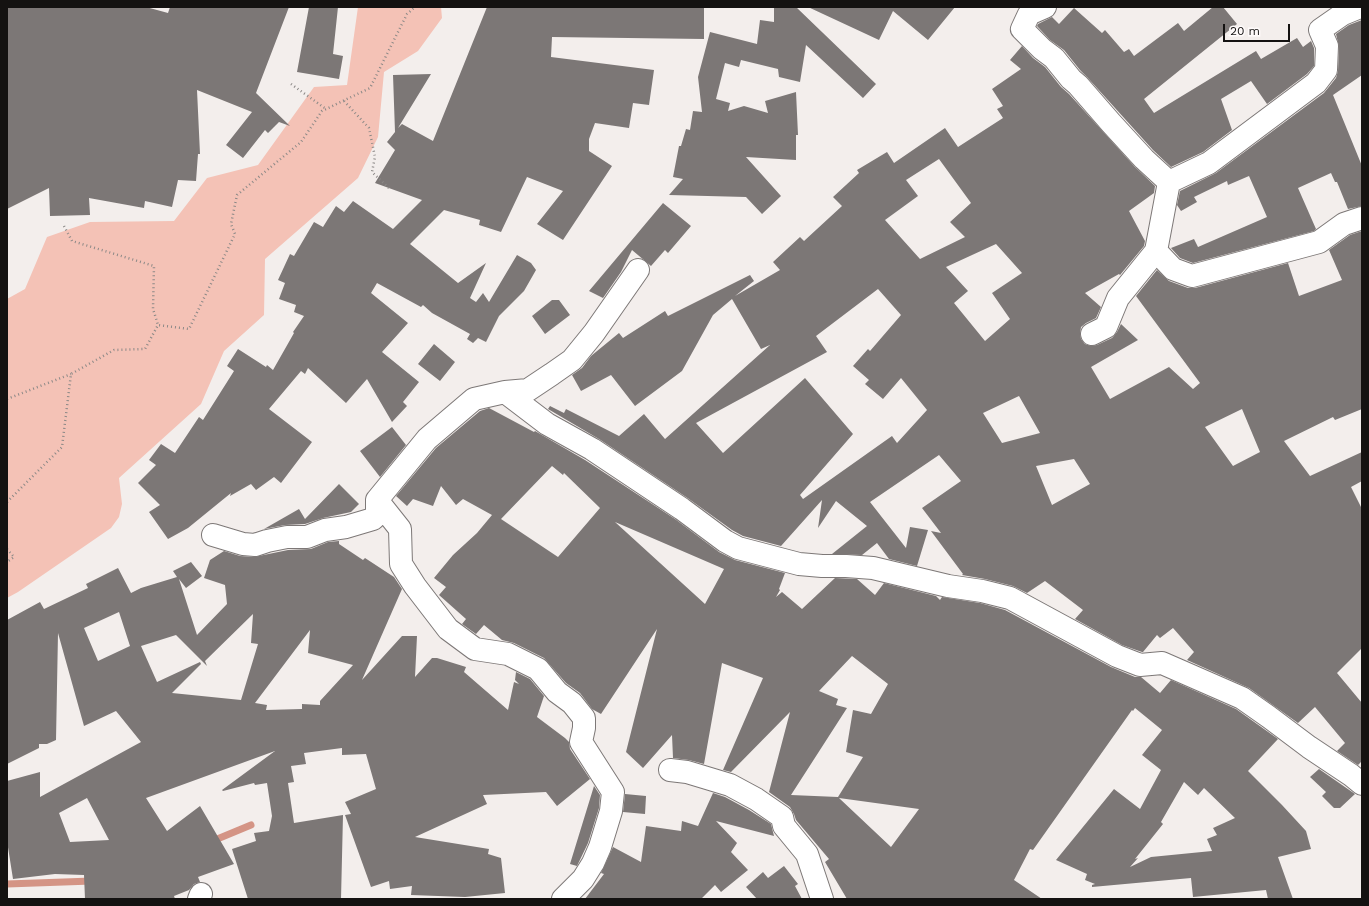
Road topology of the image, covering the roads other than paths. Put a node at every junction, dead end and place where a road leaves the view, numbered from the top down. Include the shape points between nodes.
1 (1046, 7) edge
2 (1360, 7) edge
3 (1169, 182) junction
4 (1362, 218) edge
5 (1156, 251) junction
6 (638, 270) dead end
7 (1092, 334) dead end
8 (504, 392) junction
9 (377, 500) junction
10 (213, 535) dead end
11 (670, 770) dead end
12 (1362, 784) edge
13 (563, 899) edge
14 (822, 899) edge

1 - 3 street via 1029,14 1022,29 1054,58 1144,159
2 - 3 street via 1343,14 1320,30 1327,46 1326,70 1316,82 1209,163
3 - 5 street
4 - 5 street via 1344,224 1319,242 1192,276 1173,270
5 - 7 street via 1118,298 1106,327
6 - 8 street via 572,360 528,390
8 - 9 street via 474,399 449,419 427,438
8 - 12 street via 547,424 592,449 738,548 799,564 874,568 1010,598 1117,656 1140,665 1162,663 1242,698
9 - 10 street via 377,514 373,519 325,530 307,537 287,537 255,546
9 - 13 street via 400,529 401,564 448,629 475,649 508,654 538,669 584,718 581,742 613,792 611,811 593,863 583,879
11 - 14 street via 687,772 730,786 756,799 782,817 784,826 807,854

